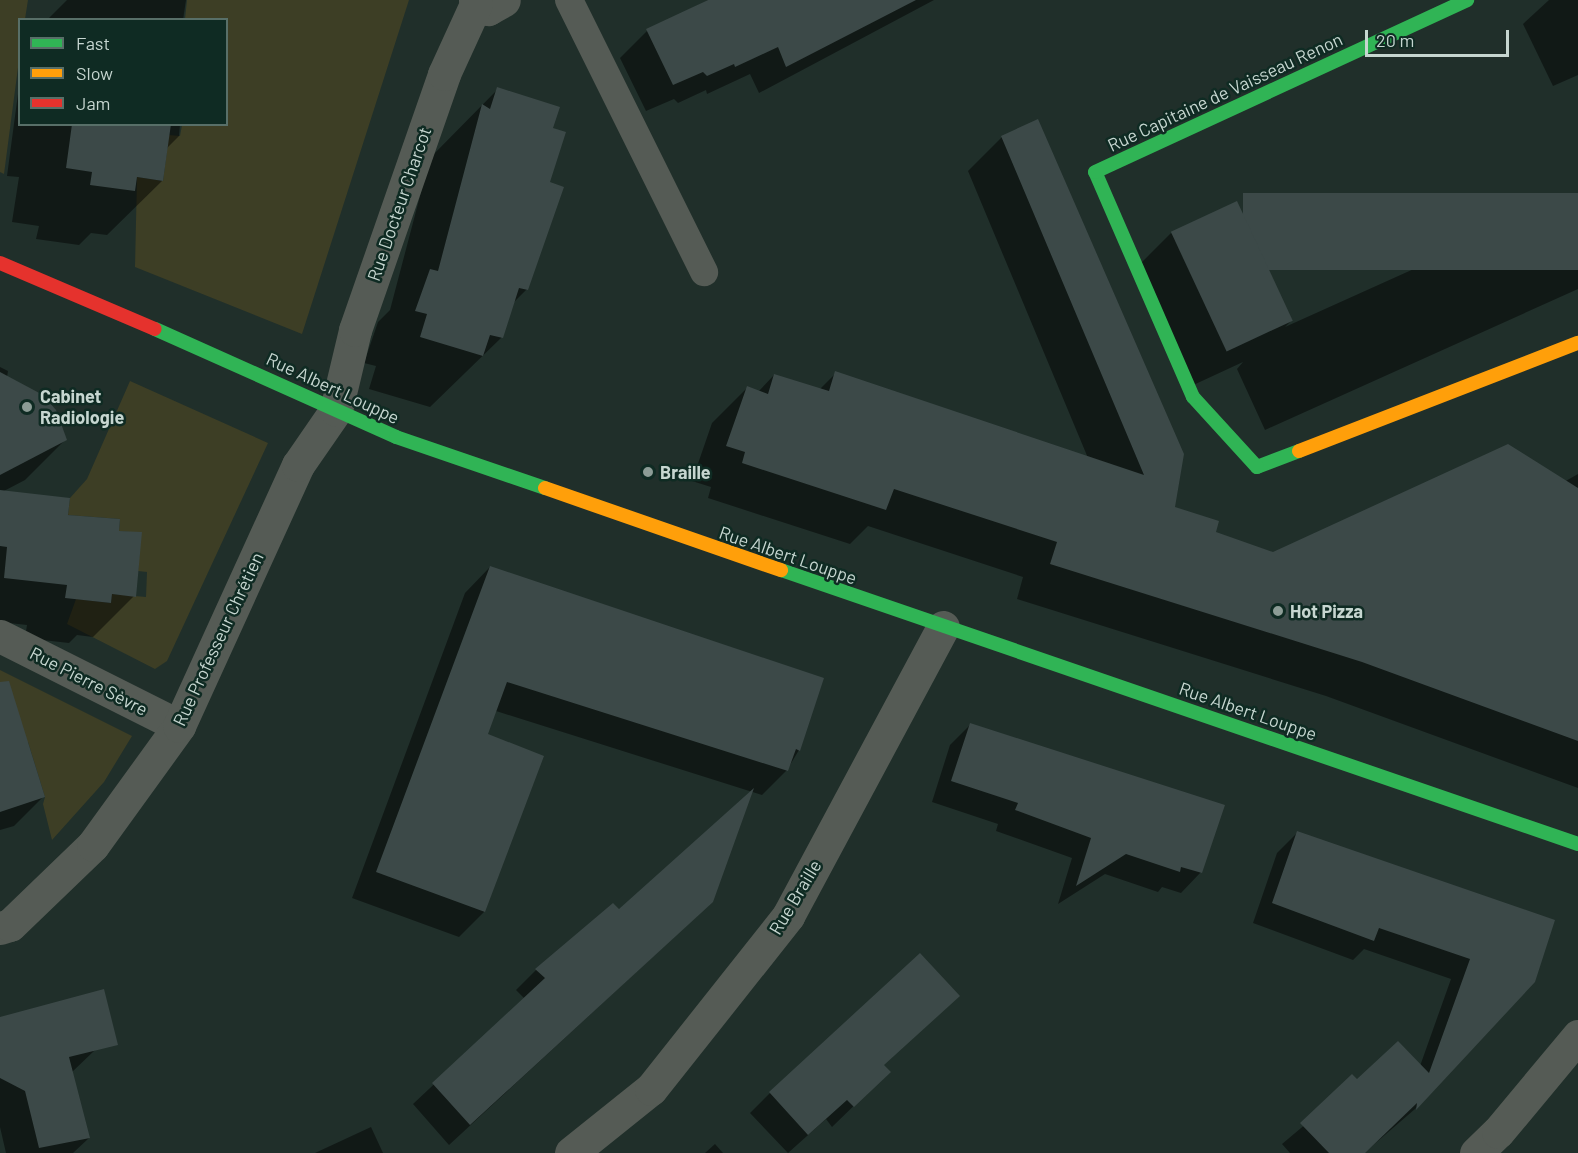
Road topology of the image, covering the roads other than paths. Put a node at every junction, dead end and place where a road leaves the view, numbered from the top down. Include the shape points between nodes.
1 (569, 0) edge
2 (1467, 0) edge
3 (485, 1) edge
4 (0, 263) edge
5 (704, 272) dead end
6 (1578, 343) edge
7 (336, 410) junction
8 (943, 627) junction
9 (0, 636) edge
10 (179, 726) junction
11 (1578, 843) edge
12 (0, 928) edge
13 (1578, 1036) edge
14 (571, 1153) edge
15 (1476, 1153) edge

1 - 5 lane
2 - 6 main road, Rue Capitaine de Vaisseau Renon via 1095,172 1193,397 1257,467
3 - 7 street, Rue Docteur Charcot via 444,74 355,330
4 - 7 main road, Rue Albert Louppe
7 - 8 main road, Rue Albert Louppe via 396,437
7 - 10 street, Rue Professeur Chrétien via 298,465
8 - 11 main road, Rue Albert Louppe
8 - 14 street, Rue Braille via 788,916 651,1089
9 - 10 street, Rue Pierre Sèvre
10 - 12 street, Rue Professeur Chrétien via 93,845 10,925
13 - 15 street

